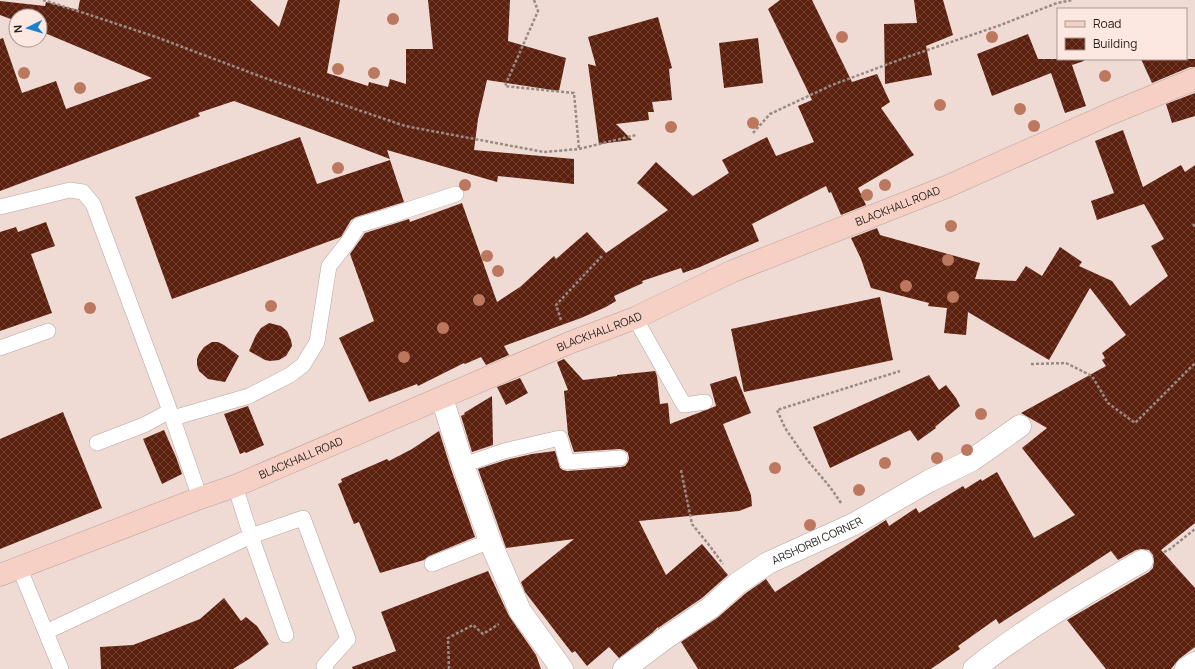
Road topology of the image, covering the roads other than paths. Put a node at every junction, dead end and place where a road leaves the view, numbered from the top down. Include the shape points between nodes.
1 (1195, 79) edge
2 (456, 194) dead end
3 (0, 207) edge
4 (635, 318) junction
5 (48, 331) dead end
6 (0, 348) edge
7 (442, 398) junction
8 (705, 402) dead end
9 (172, 414) junction
10 (1020, 426) dead end
11 (97, 443) dead end
12 (620, 458) dead end
13 (462, 465) junction
14 (235, 486) junction
15 (200, 498) junction
16 (251, 536) junction
17 (490, 541) junction
18 (1142, 561) road end
19 (432, 564) dead end
20 (9, 571) edge
21 (46, 632) junction
22 (286, 635) dead end
23 (1195, 663) edge
24 (61, 669) edge
25 (326, 669) edge
26 (562, 669) edge
27 (624, 669) edge
28 (974, 669) edge
29 (1186, 669) edge

1 - 4 main road, BLACKHALL ROAD via 946,187 733,271
2 - 9 lane via 359,225 329,266 316,342 303,365 290,375 249,396
3 - 9 lane via 70,190 83,192 93,204
4 - 7 main road, BLACKHALL ROAD
4 - 8 lane via 684,405
5 - 6 lane
7 - 13 street
7 - 14 main road, BLACKHALL ROAD
9 - 11 lane
9 - 15 lane
10 - 27 street, ARSHORBI CORNER via 972,460 929,481 854,524 768,564 738,583 710,608
12 - 13 lane via 567,462 560,438 504,451
13 - 17 street
14 - 15 main road, BLACKHALL ROAD
14 - 16 lane
15 - 20 main road, BLACKHALL ROAD
16 - 21 lane
16 - 22 lane
16 - 25 lane via 302,518 348,639 324,666
17 - 19 lane
17 - 26 street via 520,611
18 - 28 street via 1048,616
20 - 21 lane
21 - 24 lane
23 - 29 street

